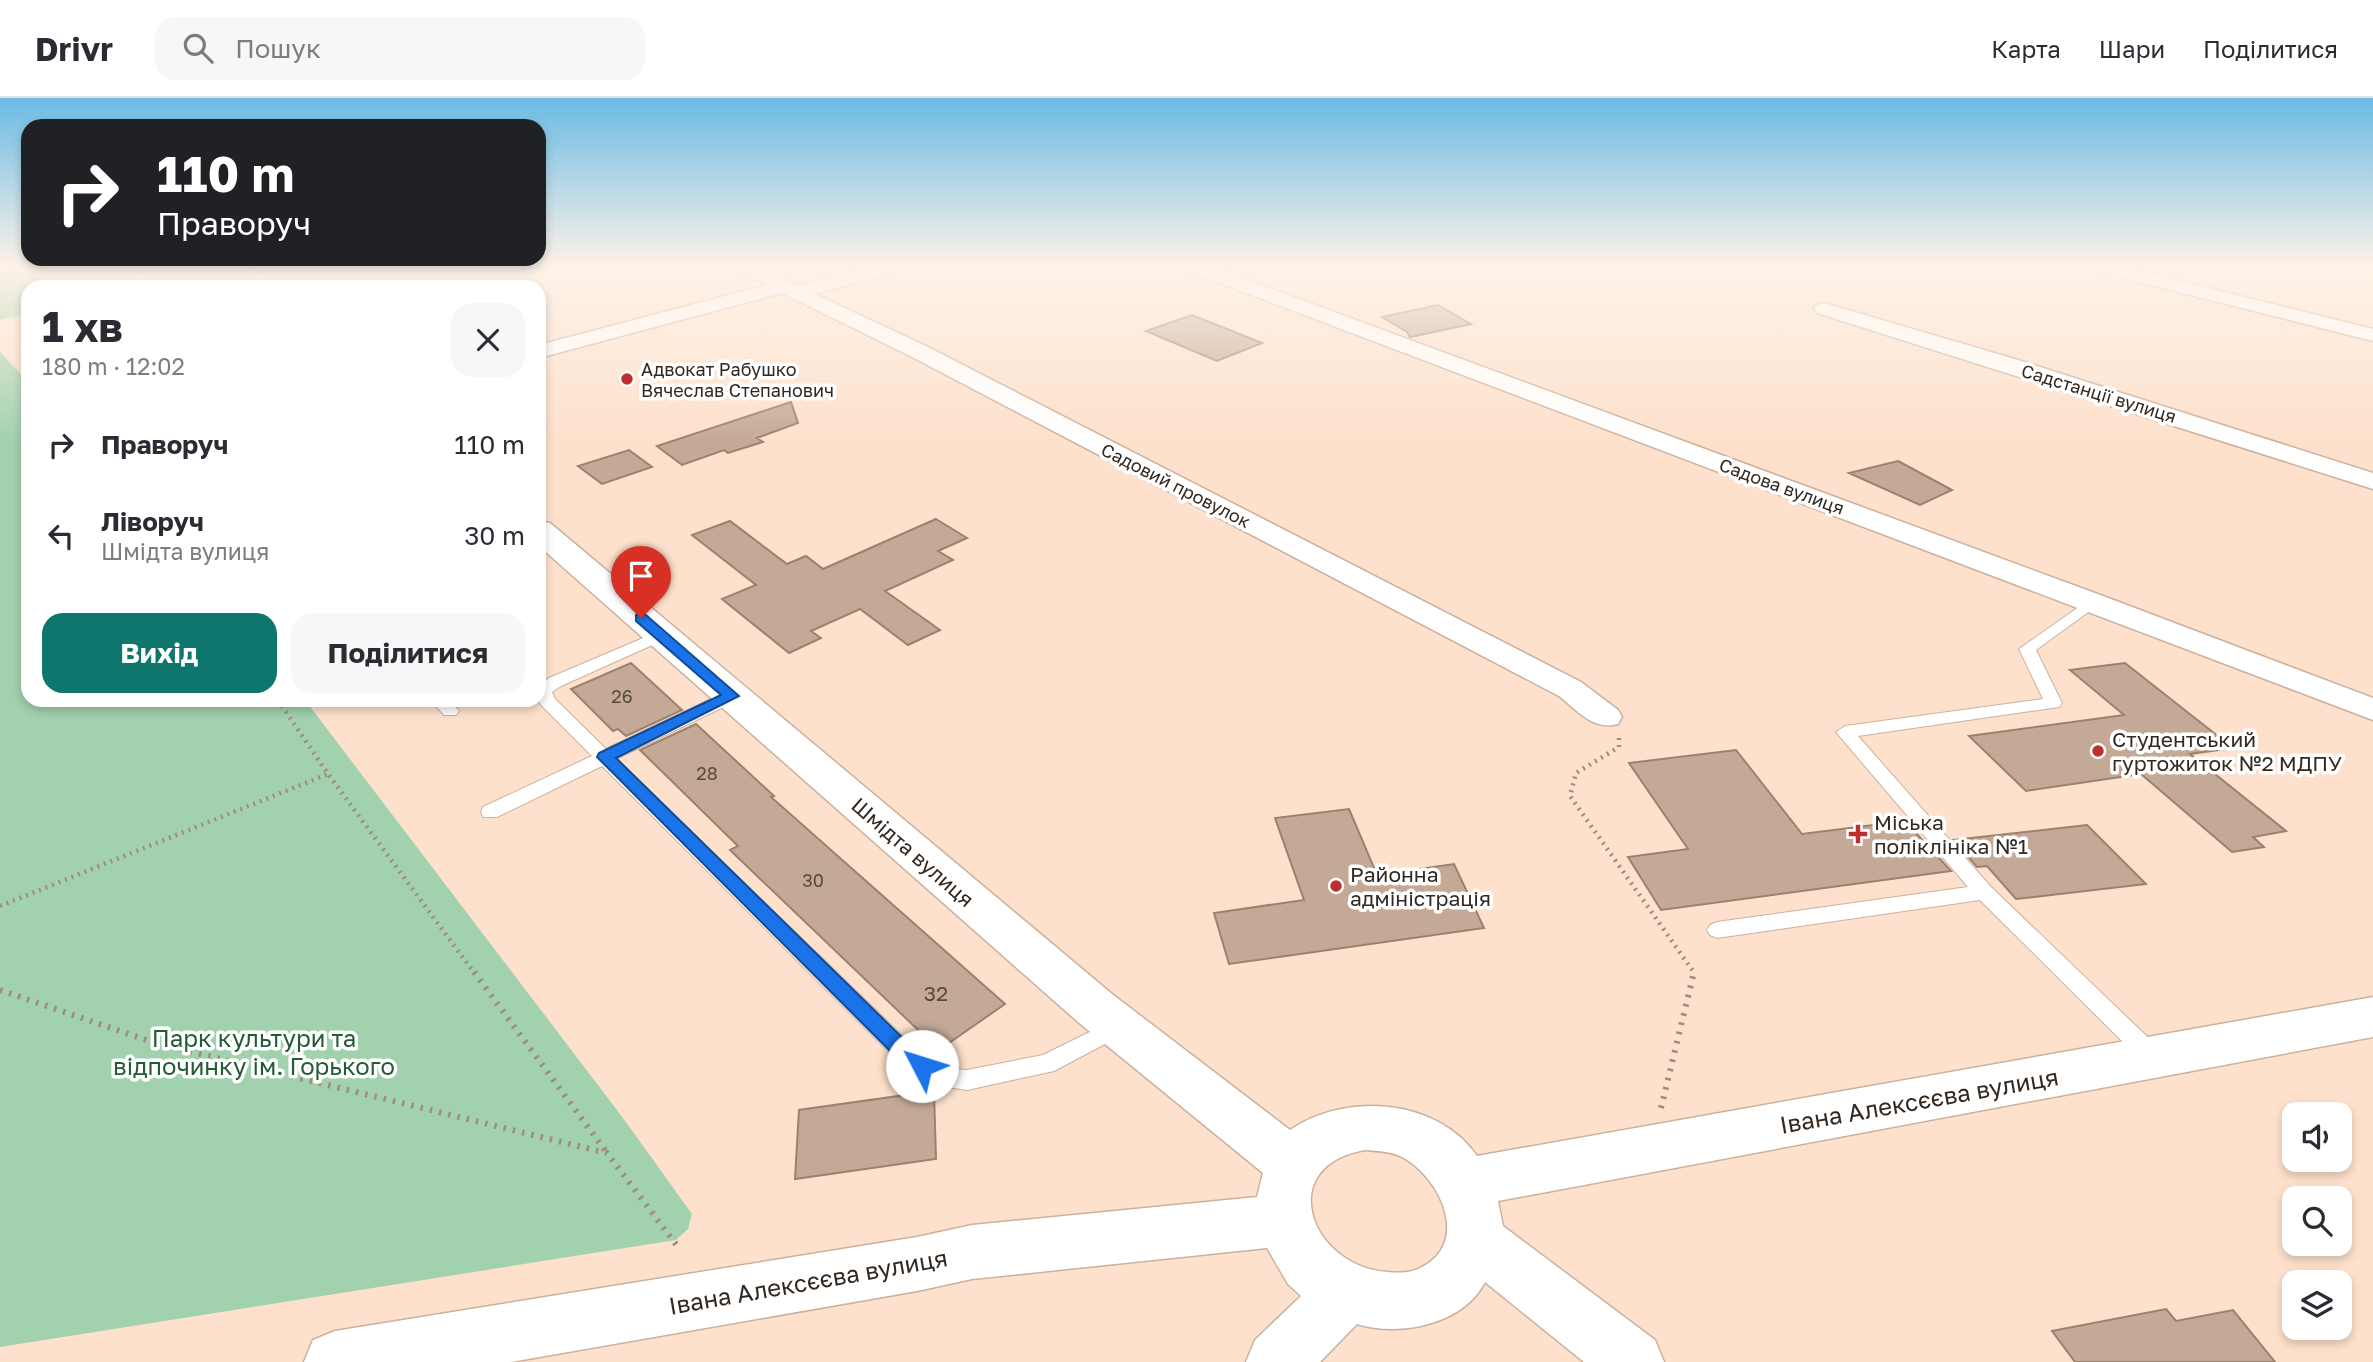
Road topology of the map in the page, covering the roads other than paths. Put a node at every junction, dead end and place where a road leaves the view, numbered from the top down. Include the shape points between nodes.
1 (651, 324) edge
2 (863, 324) edge
3 (1349, 324) edge
4 (1874, 324) edge
5 (2329, 324) edge
6 (2373, 335) edge
7 (546, 350) edge
8 (2373, 481) edge
9 (546, 536) edge
10 (2093, 601) junction
11 (662, 635) junction
12 (546, 688) edge
13 (732, 696) junction
14 (546, 699) edge
15 (2373, 710) edge
16 (1606, 717) road end
17 (605, 757) junction
18 (490, 812) dead end
19 (1984, 892) junction
20 (1717, 930) dead end
21 (2373, 1017) edge
22 (1119, 1027) junction
23 (2154, 1058) junction
24 (1294, 1165) junction
25 (1470, 1211) junction
26 (1284, 1220) junction
27 (1346, 1293) junction
28 (335, 1362) edge
29 (1277, 1362) edge
30 (1633, 1362) edge

1 - 7 street
2 - 16 street, Садовий провулок via 1570,689
3 - 10 street, Садова вулиця
4 - 8 street, Садстанції вулиця
5 - 6 street
9 - 11 street, Шмідта вулиця
10 - 15 street, Садова вулиця
10 - 19 lane via 2027,649 2053,703 1845,733
11 - 12 lane
11 - 13 street, Шмідта вулиця
13 - 17 lane
13 - 22 street, Шмідта вулиця
14 - 17 lane
17 - 18 lane
17 - 22 lane via 908,1056 936,1077 967,1080 1046,1064
19 - 20 lane
19 - 23 lane
21 - 23 street, Івана Алексєєва вулиця
22 - 24 street, Шмідта вулиця
23 - 25 street, Івана Алексєєва вулиця via 1650,1149
24 - 25 street via 1312,1144 1337,1132 1365,1127 1395,1130 1423,1141 1447,1160
24 - 26 street via 1284,1191
25 - 27 street via 1465,1265 1443,1286 1414,1300 1380,1302
25 - 30 street
26 - 27 street via 1296,1249 1317,1275
26 - 28 street, Івана Алексєєва вулиця via 972,1252
27 - 29 street

